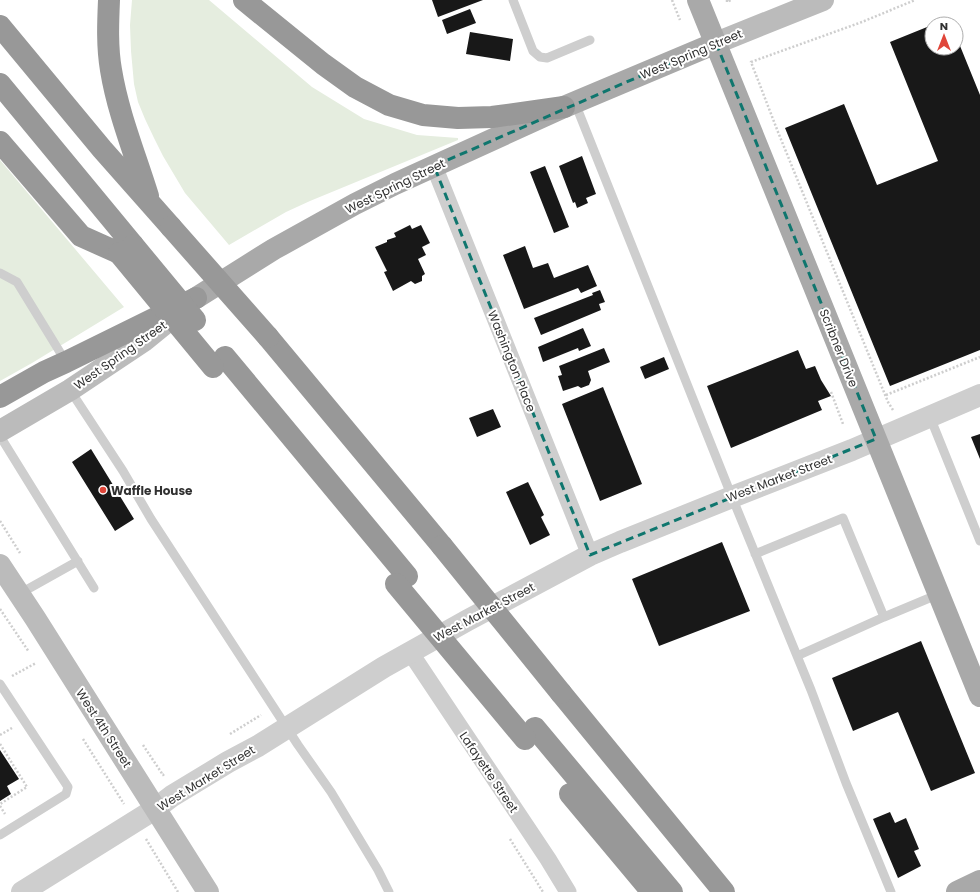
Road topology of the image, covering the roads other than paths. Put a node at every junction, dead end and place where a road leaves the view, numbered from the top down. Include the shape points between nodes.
1 (110, 0) edge
2 (244, 0) edge
3 (513, 0) edge
4 (698, 0) edge
5 (823, 0) edge
6 (0, 26) edge
7 (590, 40) dead end
8 (716, 43) junction
9 (0, 84) edge
10 (0, 100) edge
11 (570, 105) junction
12 (0, 142) edge
13 (434, 166) junction
14 (150, 203) junction
15 (126, 249) junction
16 (0, 273) edge
17 (196, 298) junction
18 (66, 362) junction
19 (70, 390) junction
20 (980, 395) edge
21 (0, 397) edge
22 (930, 417) junction
23 (0, 431) edge
24 (0, 436) edge
25 (876, 439) junction
26 (732, 497) junction
27 (980, 541) edge
28 (756, 554) junction
29 (590, 555) junction
30 (78, 561) junction
31 (0, 565) edge
32 (94, 588) dead end
33 (19, 594) junction
34 (938, 594) junction
35 (884, 617) junction
36 (410, 652) junction
37 (798, 656) junction
38 (0, 684) edge
39 (980, 696) edge
40 (287, 728) junction
41 (530, 734) junction
42 (155, 809) junction
43 (0, 835) edge
44 (980, 881) edge
45 (721, 889) edge
46 (23, 892) edge
47 (208, 892) edge
48 (389, 892) edge
49 (568, 892) edge
50 (652, 892) edge
51 (672, 892) edge
52 (891, 892) edge
53 (957, 892) edge

1 - 14 highway via 110,69 119,109
2 - 11 highway via 322,64 355,87 388,105 423,115 458,118 492,117
3 - 7 lane via 533,51 540,57 547,58
4 - 8 main road, Scribner Drive
5 - 8 main road, West Spring Street
6 - 14 highway
8 - 11 main road, West Spring Street
8 - 25 main road, Scribner Drive
9 - 15 highway
10 - 15 highway
11 - 13 main road, West Spring Street
11 - 26 lane
12 - 15 highway via 81,236
13 - 17 main road, West Spring Street via 355,204 274,249
13 - 29 street, Washington Place
14 - 45 highway, bridge via 268,337 442,546
15 - 41 highway, bridge
16 - 18 lane via 17,282
17 - 18 highway
17 - 19 main road, West Spring Street via 145,340
18 - 21 highway
19 - 23 main road, West Spring Street
19 - 40 lane
20 - 22 street, West Market Street
22 - 25 street, West Market Street
22 - 27 lane
24 - 30 lane
25 - 26 street, West Market Street
25 - 34 main road, Scribner Drive
26 - 28 lane
26 - 29 street, West Market Street
28 - 35 lane via 843,518
28 - 37 lane
29 - 36 street, West Market Street
30 - 32 lane
30 - 33 lane
31 - 33 main road, West 4th Street
33 - 42 main road, West 4th Street
34 - 35 lane
34 - 39 main road, Scribner Drive
35 - 37 lane
36 - 40 street, West Market Street
36 - 49 street, Lafayette Street
37 - 52 lane via 848,790
38 - 43 lane via 68,787 66,794
40 - 42 street, West Market Street via 172,796
40 - 48 lane via 331,792
41 - 50 highway
41 - 51 highway
42 - 46 street, West Market Street
42 - 47 main road, West 4th Street
44 - 53 main road

